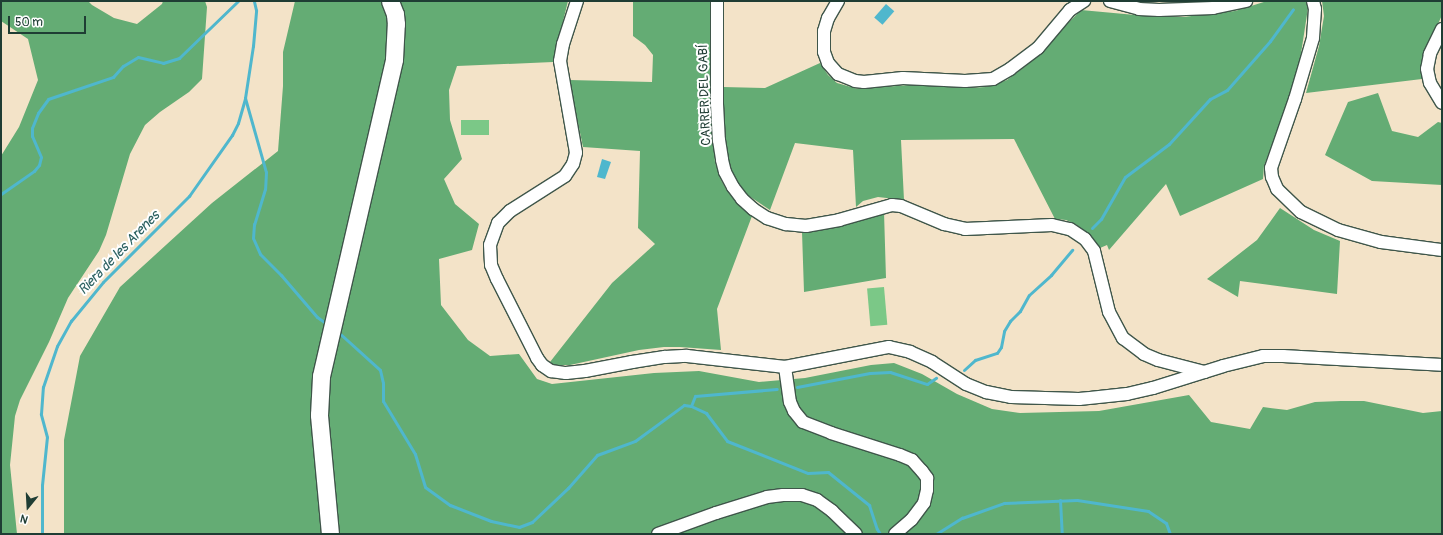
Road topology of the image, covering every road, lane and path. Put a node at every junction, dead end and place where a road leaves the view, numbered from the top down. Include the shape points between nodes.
1 (390, 1) edge
2 (577, 1) edge
3 (717, 1) edge
4 (838, 1) edge
5 (1084, 1) edge
6 (1110, 1) edge
7 (1246, 1) edge
8 (1313, 1) edge
9 (1442, 29) edge
10 (1442, 103) edge
11 (1442, 250) edge
12 (1442, 365) edge
13 (785, 367) junction
14 (1205, 372) junction
15 (330, 534) edge
16 (658, 534) edge
17 (856, 534) edge
18 (895, 534) edge

1 - 15 street via 396,24 394,59 321,376 319,403
2 - 13 street via 560,61 576,153 573,164 565,176 510,211 498,223 490,245 491,265 537,358 551,371 566,373 680,356
3 - 14 street, CARRER DEL GABÍ via 717,104 722,160 733,187 753,209 780,222 806,226 892,205 902,206 944,224 965,229 1052,225 1070,229 1085,239 1094,251 1109,312 1123,338 1144,354 1158,360
4 - 5 street via 824,31 824,52 828,63 838,74 864,82 903,78 965,81 993,79 1038,48 1070,10
6 - 7 street via 1139,9 1159,10 1213,8
8 - 11 street via 1316,9 1312,38 1295,100 1271,168 1277,189 1301,212 1338,230 1381,242
9 - 10 street via 1430,54 1427,69 1430,83
12 - 14 street via 1276,356 1247,360
13 - 14 street via 889,347 910,352 932,362 966,384 986,392 1038,399 1079,399 1127,394
13 - 18 street via 790,402 803,422 900,455 912,460 922,470 927,478 924,502 911,520
16 - 17 street via 716,513 767,497 782,495 802,495 817,500

